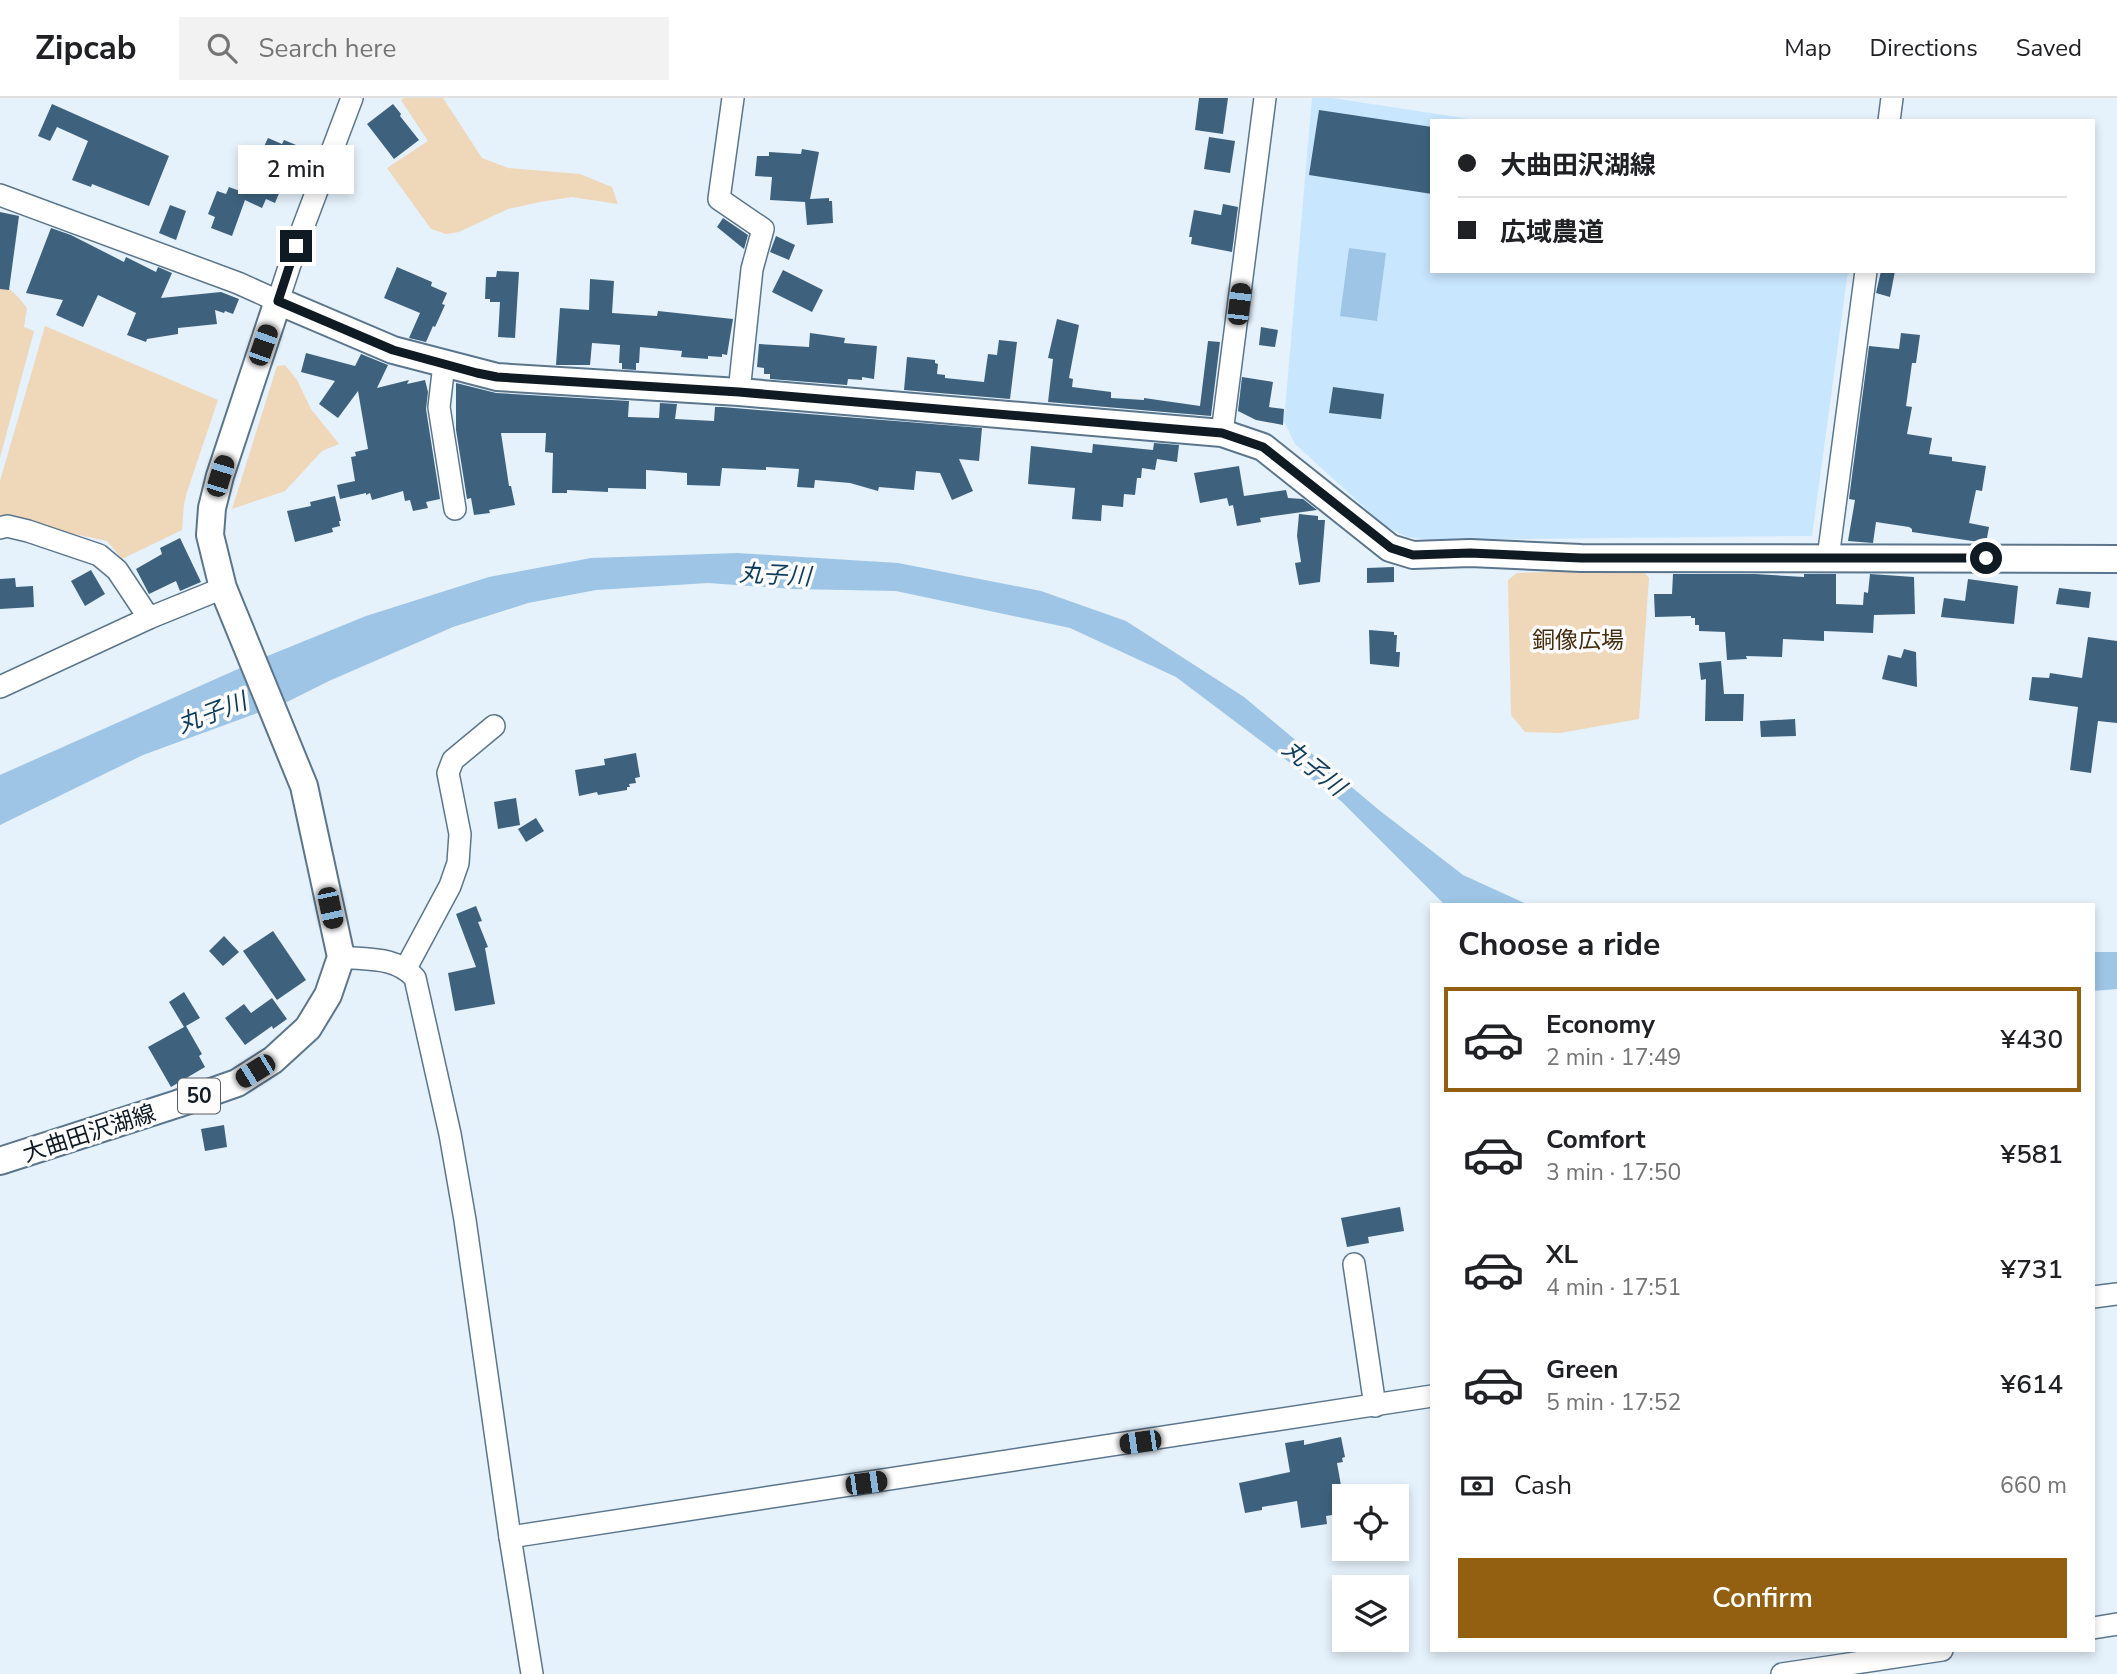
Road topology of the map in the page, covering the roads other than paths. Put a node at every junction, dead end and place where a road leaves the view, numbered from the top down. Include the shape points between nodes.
1 (352, 98) edge
2 (733, 98) edge
3 (1265, 98) edge
4 (1892, 98) edge
5 (1889, 119) edge
6 (0, 195) edge
7 (1866, 273) edge
8 (278, 301) junction
9 (444, 364) junction
10 (739, 392) junction
11 (1222, 433) junction
12 (455, 509) dead end
13 (0, 527) edge
14 (1828, 558) junction
15 (2117, 559) edge
16 (223, 588) junction
17 (149, 618) junction
18 (0, 687) edge
19 (494, 726) dead end
20 (341, 957) junction
21 (406, 968) junction
22 (0, 1161) edge
23 (1354, 1264) dead end
24 (2117, 1294) edge
25 (2095, 1297) edge
26 (1430, 1396) edge
27 (1376, 1406) junction
28 (510, 1536) junction
29 (2117, 1624) edge
30 (2095, 1628) edge
31 (1929, 1652) edge
32 (532, 1674) edge
33 (1783, 1674) edge

1 - 8 street
2 - 10 street via 719,199 763,229 752,268
3 - 11 street
4 - 5 street
6 - 8 street
7 - 14 street
8 - 9 main road via 393,350
8 - 16 main road via 212,508 210,535
9 - 10 main road via 497,377
9 - 12 street via 439,407
10 - 11 main road
11 - 14 main road via 1263,447 1391,548 1413,555
13 - 17 street via 28,531 99,555 117,569
14 - 15 main road
16 - 17 street
16 - 20 main road via 304,786
17 - 18 street
19 - 21 street via 453,760 449,773 460,834 458,863
20 - 21 street via 393,962
20 - 22 main road, 大曲田沢湖線 / 50 via 328,995 308,1028 273,1060 237,1083
21 - 28 street via 415,978 450,1134
23 - 27 street
24 - 25 street
26 - 27 street
27 - 28 street
28 - 32 street
29 - 30 street
31 - 33 street

